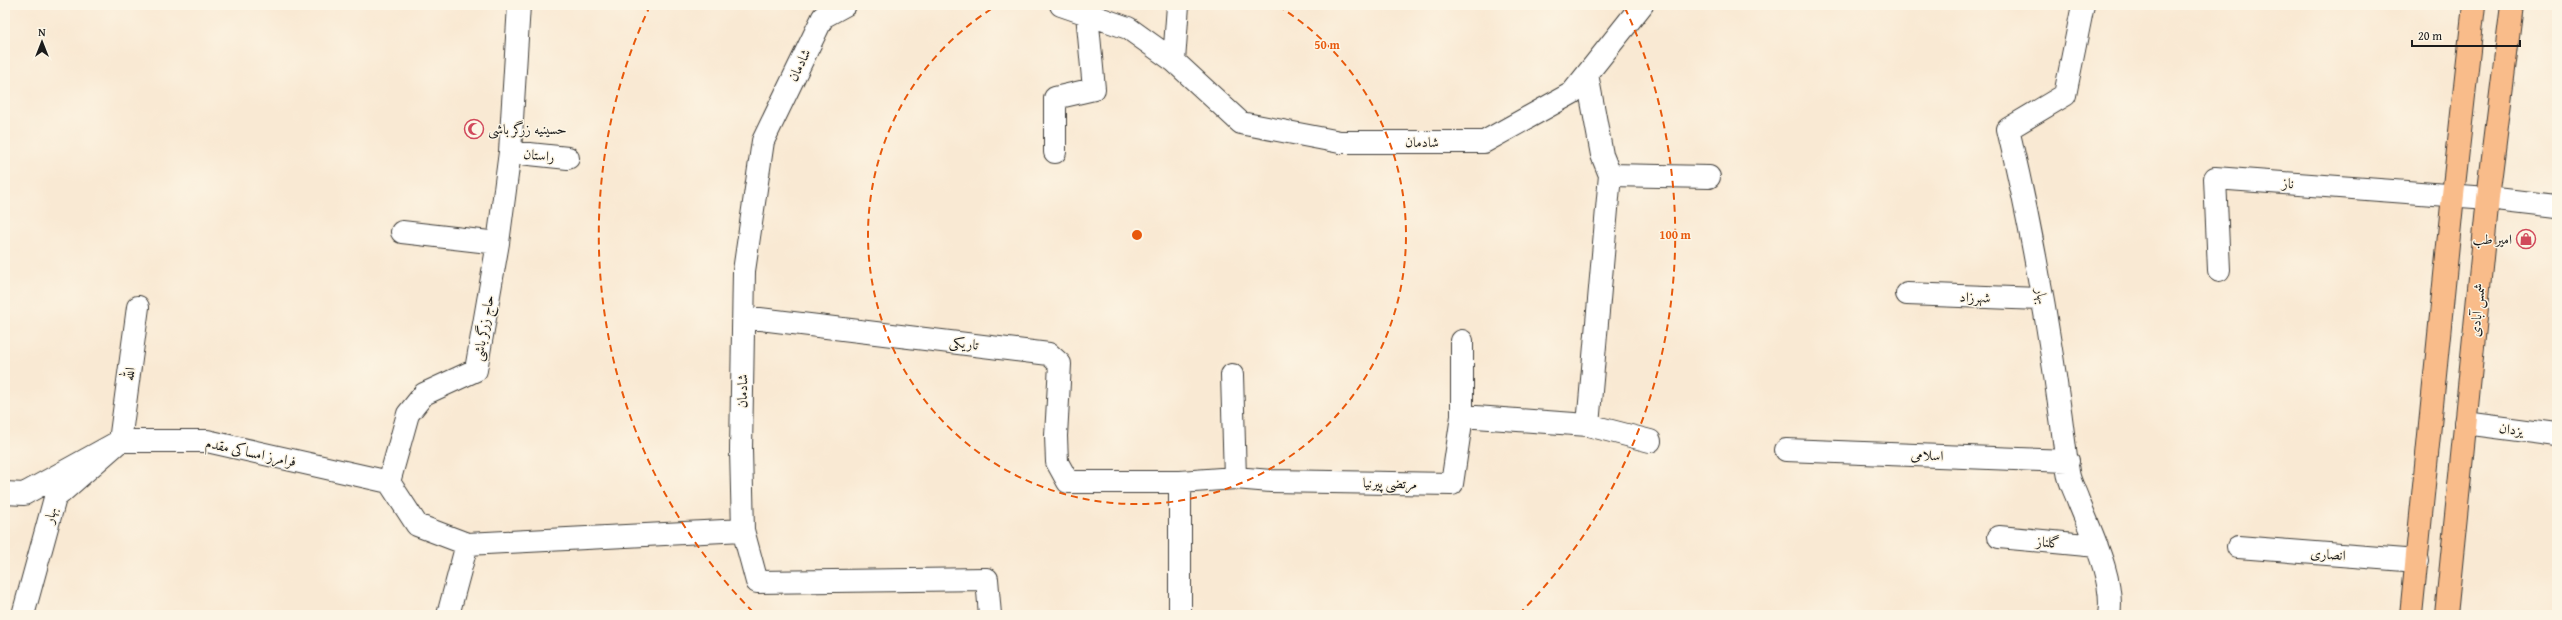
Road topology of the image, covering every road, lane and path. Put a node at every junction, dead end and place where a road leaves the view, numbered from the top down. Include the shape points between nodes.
1 (519, 5) edge
2 (845, 5) edge
3 (1061, 5) edge
4 (1178, 5) edge
5 (1642, 5) edge
6 (2083, 5) edge
7 (2474, 5) edge
8 (2512, 5) edge
9 (1088, 14) junction
10 (1174, 61) junction
11 (1587, 74) junction
12 (510, 152) junction
13 (1055, 152) dead end
14 (568, 158) dead end
15 (1610, 175) junction
16 (1709, 177) dead end
17 (2453, 196) junction
18 (2488, 198) junction
19 (2557, 206) edge
20 (402, 232) dead end
21 (498, 243) junction
22 (2219, 270) dead end
23 (1907, 294) dead end
24 (2042, 299) junction
25 (138, 307) dead end
26 (744, 317) junction
27 (1462, 341) dead end
28 (1232, 375) dead end
29 (1462, 416) junction
30 (2465, 423) junction
31 (1588, 424) junction
32 (2557, 435) edge
33 (120, 441) junction
34 (1650, 441) dead end
35 (1786, 450) dead end
36 (2068, 461) junction
37 (1235, 478) junction
38 (389, 482) junction
39 (1068, 482) joint
40 (1180, 482) junction
41 (5, 493) edge
42 (743, 530) junction
43 (1999, 537) dead end
44 (467, 544) junction
45 (2097, 546) junction
46 (2238, 547) dead end
47 (2418, 561) junction
48 (23, 615) edge
49 (448, 615) edge
50 (990, 615) edge
51 (1180, 615) edge
52 (2109, 615) edge
53 (2411, 615) edge
54 (2446, 615) edge

1 - 12 street, حاج زرگر باشی
2 - 26 street, شادمان via 822,17 763,141 744,271
3 - 9 street, شادمان
4 - 10 street
5 - 11 street, شادمان
6 - 24 street, بهار via 2065,95 2008,129
7 - 17 main road
8 - 18 main road, شمس آبادی
9 - 10 street, شادمان via 1128,28
9 - 13 street via 1094,89 1055,98
10 - 11 street, شادمان via 1241,123 1340,142 1484,142 1572,93
11 - 15 street via 1602,156
12 - 14 street, راستان
12 - 21 street, حاج زرگر باشی
15 - 16 street
15 - 31 street
17 - 18 street
17 - 22 street, ناز via 2215,178
17 - 47 main road
18 - 19 street
18 - 30 main road, شمس آبادی
20 - 21 street
21 - 38 street, حاج زرگر باشی via 476,370 424,394 408,414
23 - 24 street, شهرزاد
24 - 36 street, بهار
25 - 33 street, الله
26 - 39 street, تاریکی via 1049,354 1060,364 1057,462
26 - 42 street, شادمان via 741,450
27 - 29 street
28 - 37 street
29 - 31 street
29 - 37 street, مرتضی پیرنیا via 1452,484 1271,481
30 - 32 street, یزدان
30 - 54 main road, شمس آبادی
31 - 34 street
33 - 38 street, فرامرز امساکی مقدم via 207,441
33 - 41 street, فرامرز امساکی مقدم via 24,494
33 - 48 street, بهار via 55,498
35 - 36 street, اسلامی
36 - 45 street, بهار via 2068,473
37 - 40 street, مرتضی پیرنیا
38 - 44 street via 417,525
39 - 40 street, مرتضی پیرنیا
40 - 51 street
42 - 44 street
42 - 50 street, شادمان via 757,582 987,579
43 - 45 street, گلناز
44 - 49 street
45 - 52 street, بهار via 2112,599
46 - 47 street, انصاری
47 - 53 main road

